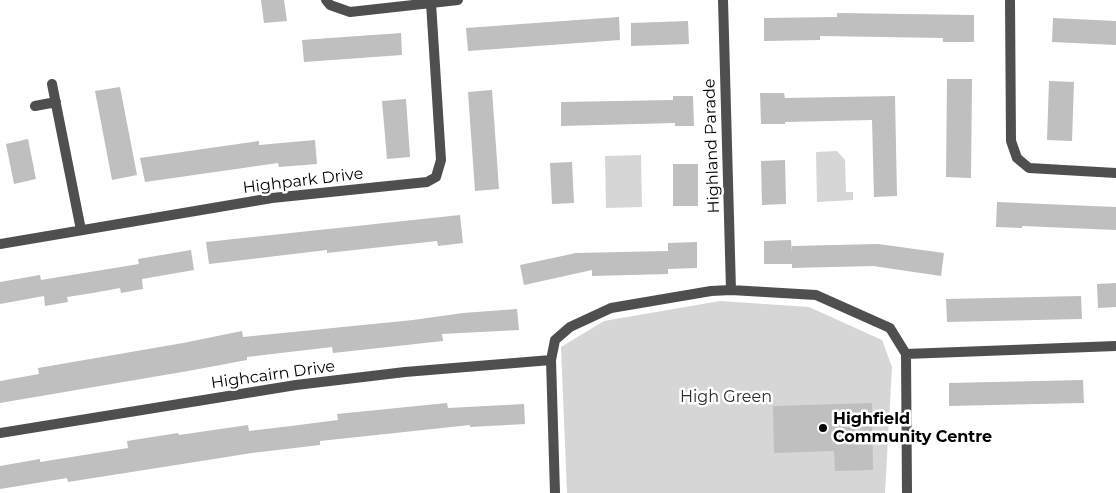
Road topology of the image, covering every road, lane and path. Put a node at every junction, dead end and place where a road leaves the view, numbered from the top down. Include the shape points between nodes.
1 (326, 0) edge
2 (458, 0) edge
3 (723, 0) edge
4 (1010, 0) edge
5 (431, 3) junction
6 (52, 84) dead end
7 (56, 102) junction
8 (35, 106) dead end
9 (1116, 173) edge
10 (81, 230) junction
11 (0, 244) edge
12 (731, 290) junction
13 (1116, 346) edge
14 (906, 354) junction
15 (551, 360) junction
16 (0, 433) edge
17 (555, 493) edge
18 (907, 493) edge

1 - 5 street via 330,5 350,12
2 - 5 street
3 - 12 street, Highland Parade
4 - 9 street via 1011,141 1017,158 1029,168
5 - 10 street, Highpark Drive via 441,160 436,177 428,182 272,198
6 - 7 street
7 - 8 street
7 - 10 street
10 - 11 street, Highpark Drive
12 - 14 street via 816,295 890,328
12 - 15 street via 611,308 570,327 555,340
13 - 14 street
14 - 18 street
15 - 16 street, Highcairn Drive via 405,372 296,386
15 - 17 street

